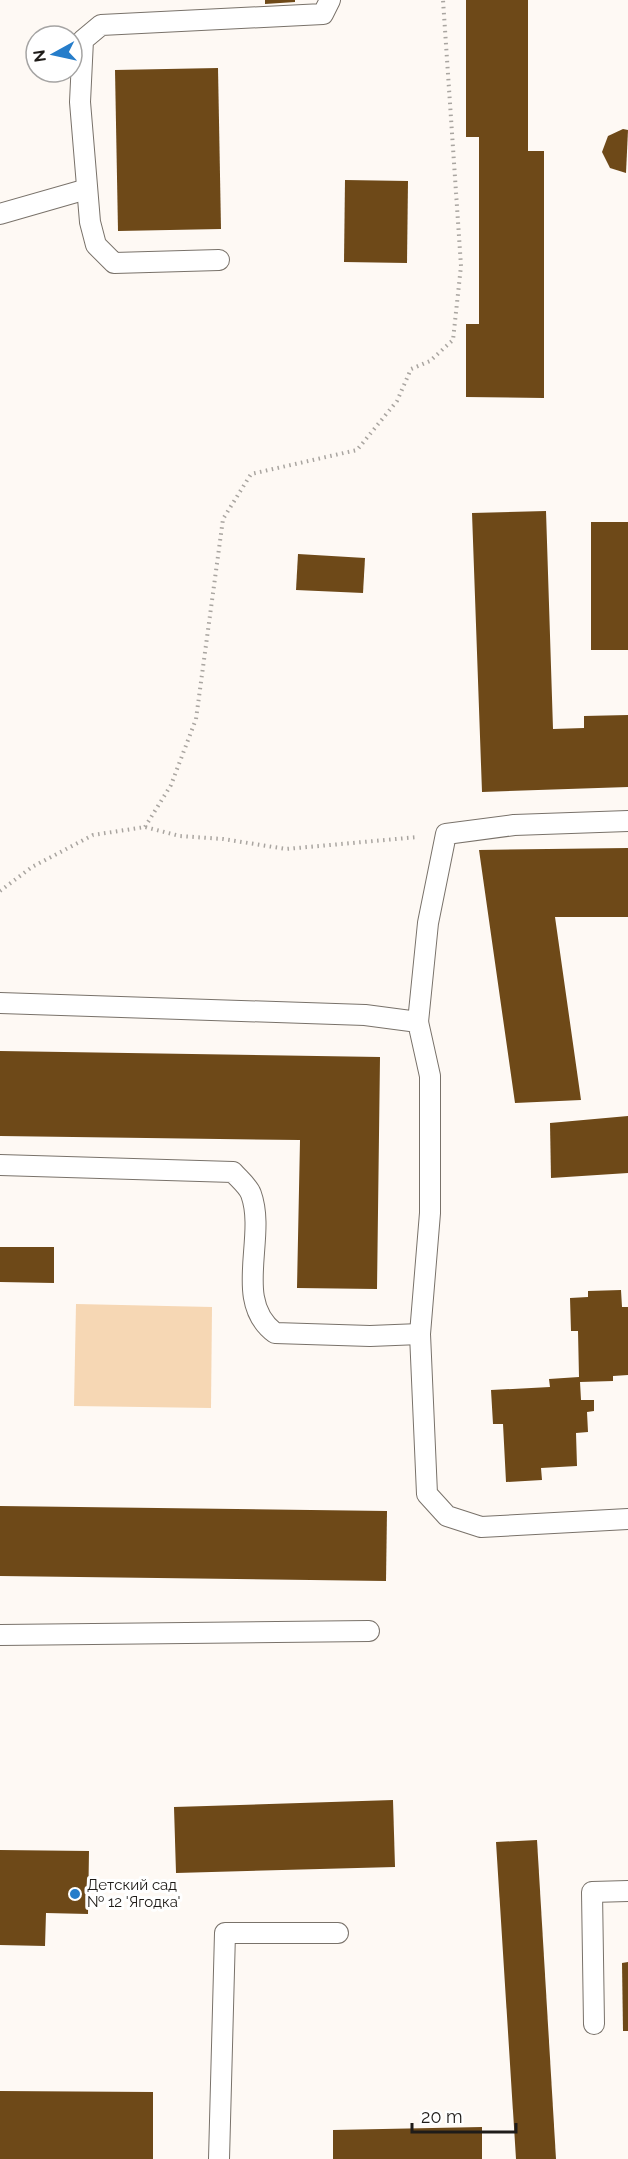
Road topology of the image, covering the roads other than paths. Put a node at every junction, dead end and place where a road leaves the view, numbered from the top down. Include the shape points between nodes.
1 (330, 0) edge
2 (87, 189) junction
3 (0, 213) edge
4 (219, 260) dead end
5 (628, 821) edge
6 (0, 1003) edge
7 (418, 1022) junction
8 (0, 1165) edge
9 (420, 1334) junction
10 (628, 1519) edge
11 (369, 1631) dead end
12 (0, 1635) edge
13 (628, 1891) edge
14 (338, 1933) dead end
15 (594, 2024) dead end
16 (219, 2159) edge

1 - 2 lane via 323,14 301,18 101,25 83,40 80,102
2 - 3 lane
2 - 4 lane via 96,245 114,263
5 - 7 lane via 514,825 446,834 428,923
6 - 7 lane via 365,1015
7 - 9 lane via 430,1076 430,1213
8 - 9 lane via 233,1173 250,1191 256,1217 253,1303 264,1325 275,1333
9 - 10 lane via 427,1494 447,1516 481,1527
11 - 12 lane
13 - 15 lane via 592,1892
14 - 16 lane via 225,1933

